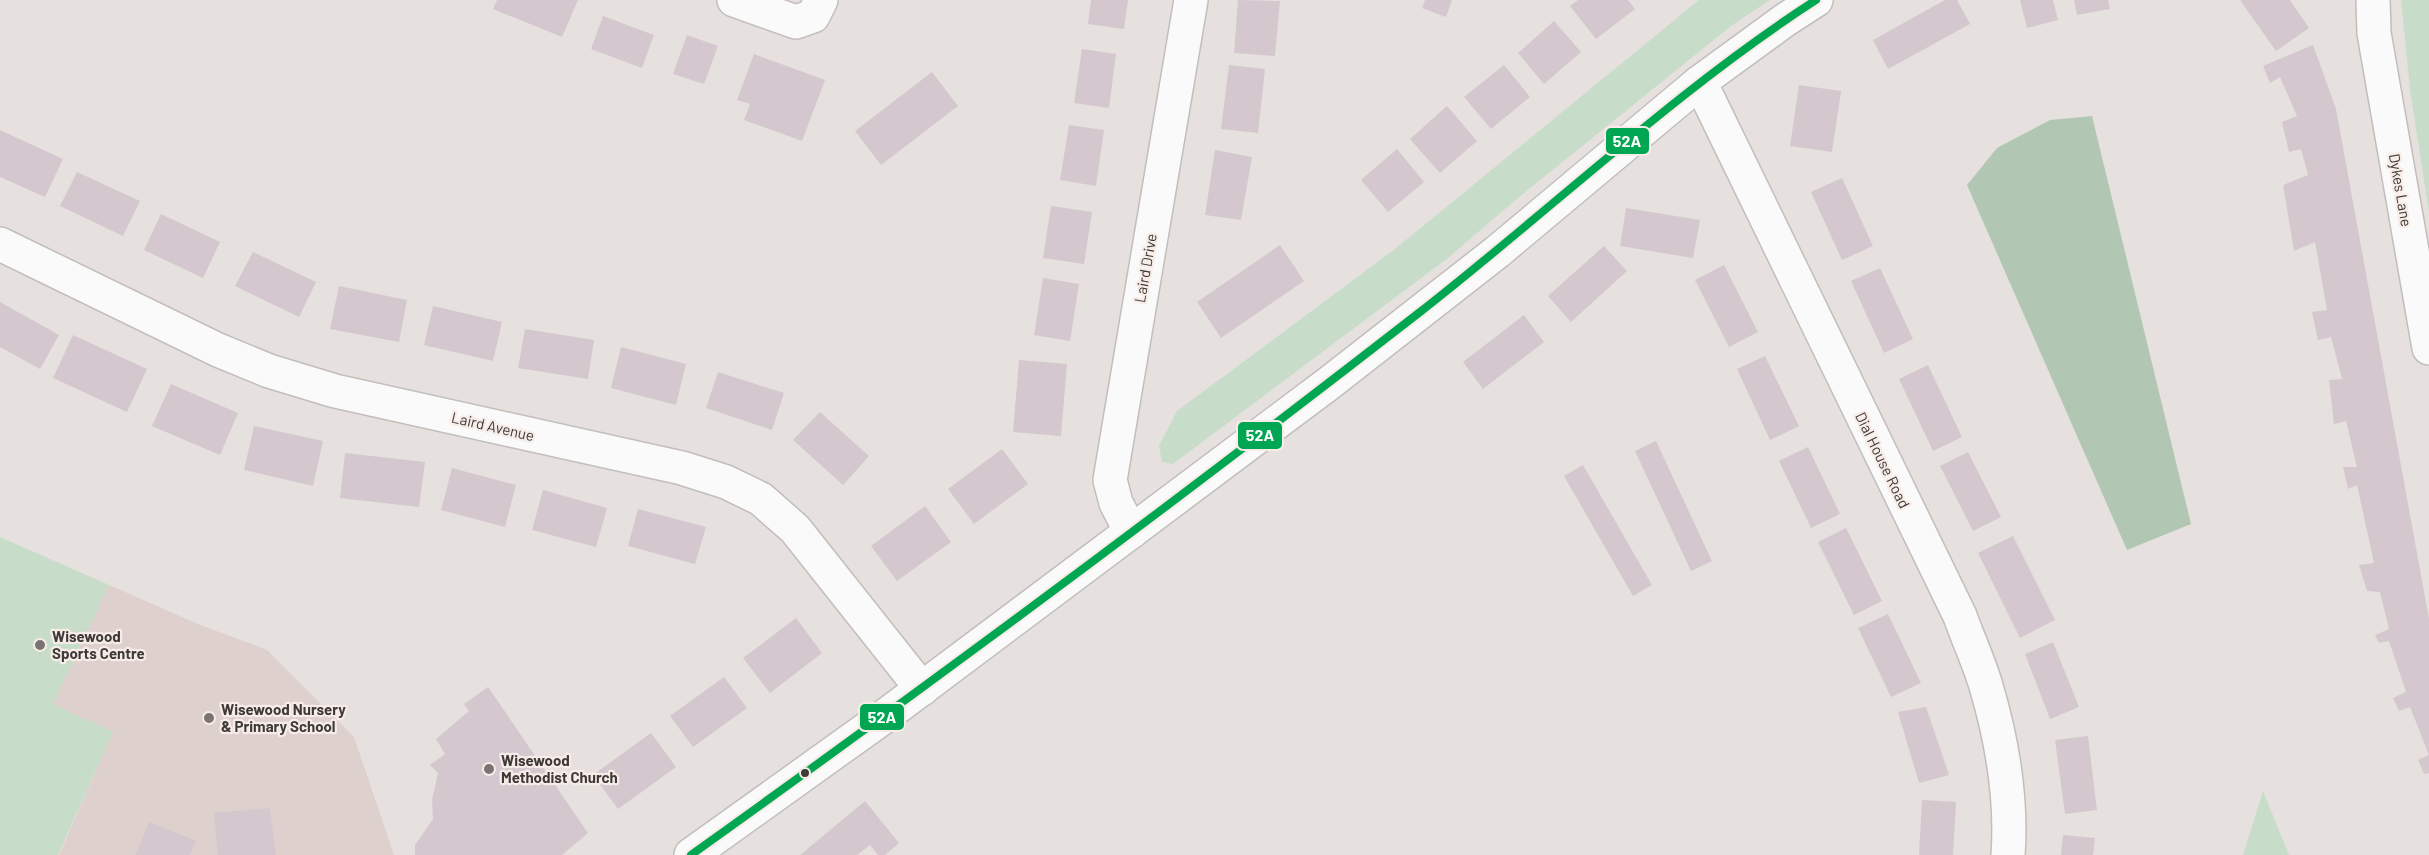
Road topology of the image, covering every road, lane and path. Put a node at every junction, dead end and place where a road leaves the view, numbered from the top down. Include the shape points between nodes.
1 (734, 0) edge
2 (821, 0) edge
3 (1191, 0) edge
4 (1816, 0) edge
5 (2348, 0) edge
6 (2373, 0) edge
7 (2374, 33) junction
8 (1700, 82) junction
9 (0, 244) edge
10 (2429, 348) edge
11 (1131, 532) junction
12 (922, 688) junction
13 (691, 855) edge
14 (2008, 855) edge

1 - 2 street via 796,22 813,16
3 - 11 street, Laird Drive via 1110,480 1116,503
4 - 8 street
5 - 7 street, Dykes Lane
6 - 7 street, Dykes Lane
7 - 10 street, Dykes Lane
8 - 11 street via 1497,252
8 - 14 street, Dial House Road via 1960,616 1986,686 2004,763 2010,822
9 - 12 street, Laird Avenue via 269,371 335,391 682,468 726,482 761,499 795,529
11 - 12 street
12 - 13 street

